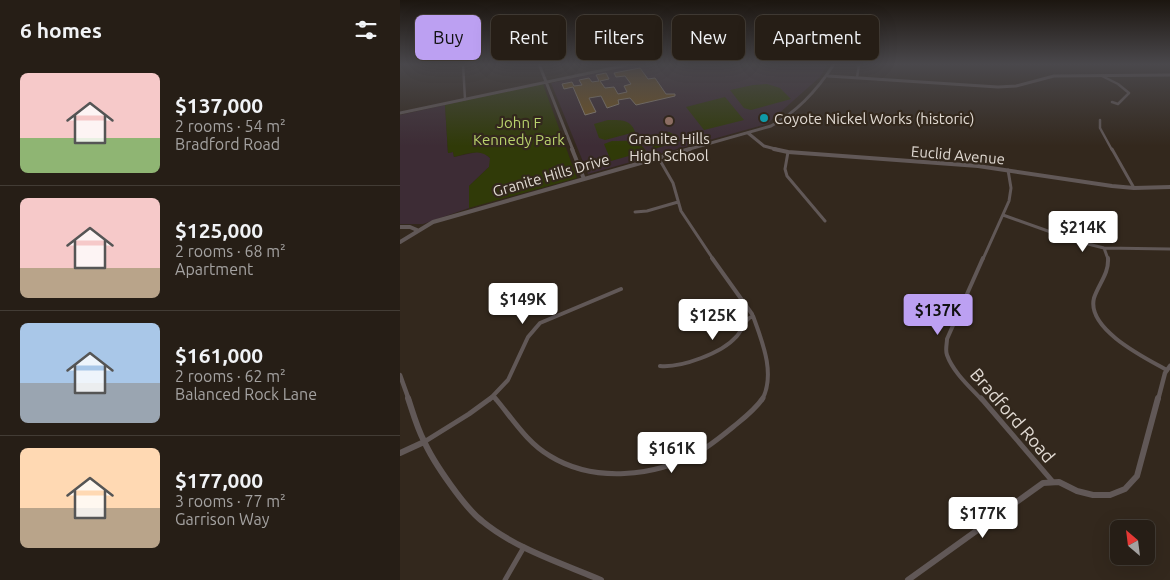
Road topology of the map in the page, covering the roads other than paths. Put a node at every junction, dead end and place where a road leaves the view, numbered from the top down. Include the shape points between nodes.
1 (465, 91) edge
2 (503, 91) edge
3 (550, 91) edge
4 (812, 91) edge
5 (1127, 91) edge
6 (466, 99) junction
7 (1112, 102) dead end
8 (400, 113) edge
9 (1100, 120) dead end
10 (748, 133) junction
11 (788, 152) junction
12 (658, 158) junction
13 (1008, 170) junction
14 (584, 179) junction
15 (1170, 187) edge
16 (1134, 188) junction
17 (678, 202) junction
18 (681, 211) joint
19 (634, 212) dead end
20 (1003, 215) junction
21 (825, 221) dead end
22 (400, 227) edge
23 (417, 230) junction
24 (400, 242) edge
25 (1104, 248) junction
26 (1170, 249) edge
27 (622, 289) dead end
28 (753, 315) junction
29 (660, 366) dead end
30 (1168, 368) edge
31 (400, 375) edge
32 (494, 397) junction
33 (424, 442) junction
34 (400, 452) edge
35 (1053, 482) junction
36 (524, 547) junction
37 (505, 580) edge
38 (601, 580) edge
39 (908, 580) edge

1 - 6 street
2 - 6 street
3 - 14 street
4 - 10 street, Granite Hills Drive via 781,121
5 - 7 street via 1129,93 1118,104
6 - 8 street
9 - 16 street via 1100,128
10 - 11 street, Euclid Avenue via 764,146
10 - 12 street, Granite Hills Drive
11 - 13 street, Euclid Avenue
11 - 21 street via 786,176
12 - 14 street, Granite Hills Drive
12 - 17 street via 673,183
13 - 16 street, Euclid Avenue
13 - 20 street, Bradford Road via 1011,188
14 - 23 street, Granite Hills Drive via 434,222
15 - 16 street, Euclid Avenue
17 - 18 street
17 - 19 street
18 - 28 street
20 - 25 street
20 - 35 street, Bradford Road via 948,339 946,351 957,371
22 - 23 street
23 - 24 street, Granite Hills Drive
25 - 26 street
25 - 30 street via 1109,270 1093,307 1096,316 1115,338
27 - 32 street via 540,323 530,331 509,379
28 - 29 street via 746,319 739,334 729,344 686,364 670,368
28 - 32 street via 764,350 768,376 766,392 742,420 699,452 673,464 630,473 602,473 559,462 534,443
30 - 35 street via 1137,476 1131,485 1117,493 1097,496
31 - 33 street
32 - 33 street
33 - 34 street
33 - 36 street via 463,502 480,520
35 - 39 street via 1043,483
36 - 37 street
36 - 38 street

